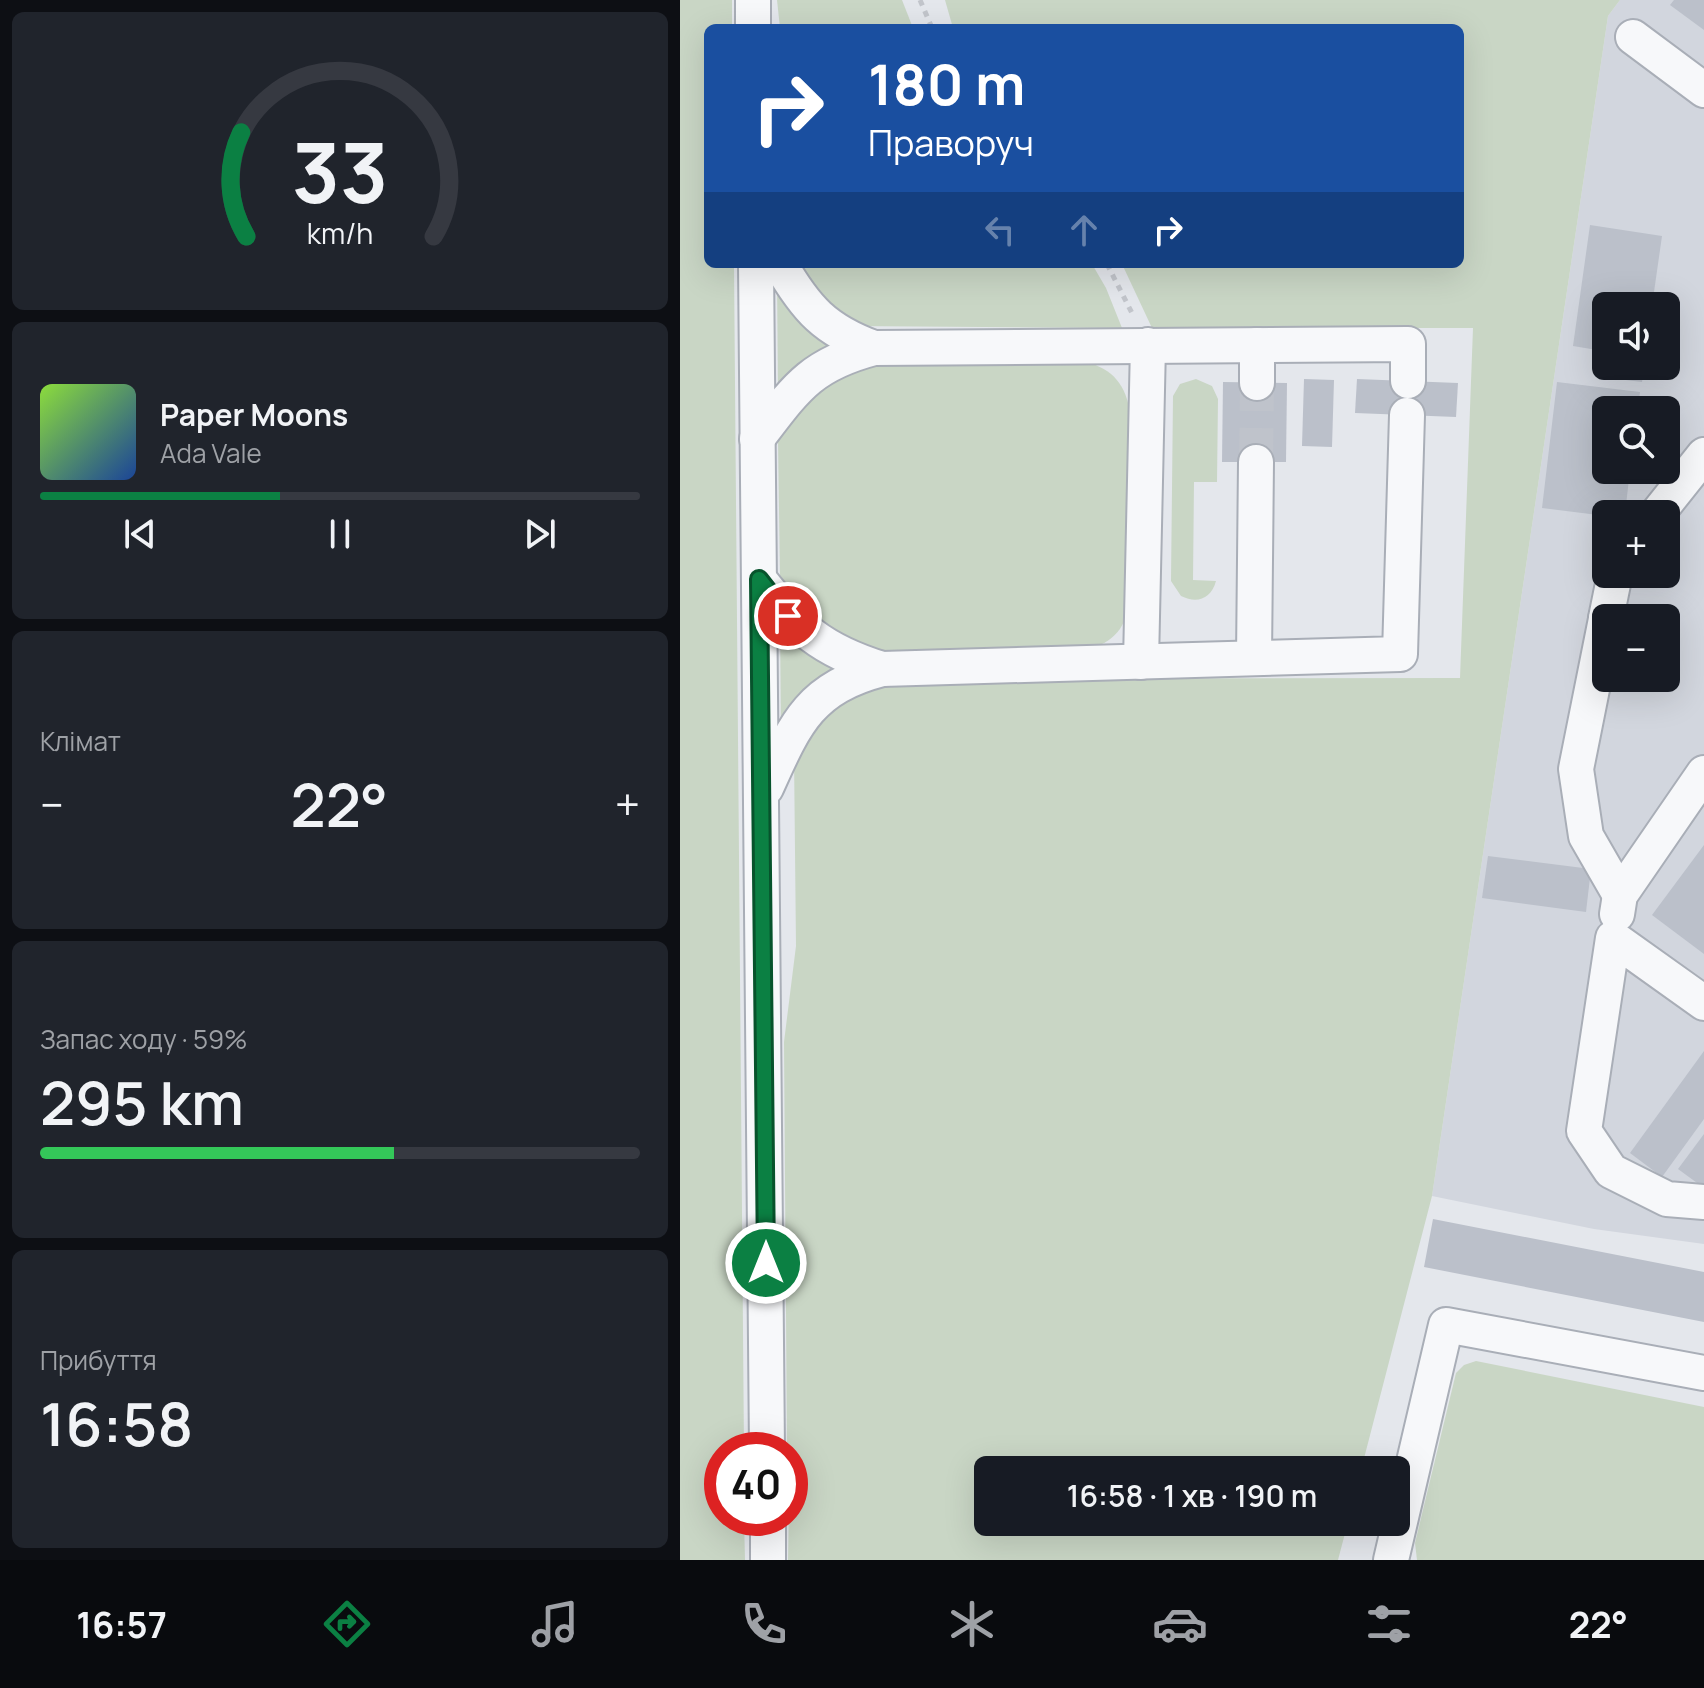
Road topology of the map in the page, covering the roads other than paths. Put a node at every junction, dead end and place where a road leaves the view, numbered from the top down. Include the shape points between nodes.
1 (753, 0) edge
2 (753, 24) edge
3 (1633, 37) dead end
4 (1704, 90) edge
5 (756, 268) edge
6 (783, 268) edge
7 (1148, 345) junction
8 (1257, 345) junction
9 (874, 348) junction
10 (1408, 381) dead end
11 (1257, 383) tunnel mouth
12 (1407, 415) dead end
13 (757, 439) junction
14 (1704, 455) edge
15 (1256, 462) tunnel mouth
16 (1668, 500) edge
17 (759, 579) junction
18 (1254, 658) junction
19 (1141, 662) junction
20 (882, 669) junction
21 (1592, 688) edge
22 (1704, 773) edge
23 (762, 796) junction
24 (1620, 895) junction
25 (1613, 938) junction
26 (1704, 1003) edge
27 (1704, 1202) edge
28 (1704, 1373) edge
29 (767, 1432) edge
30 (768, 1536) edge
31 (768, 1560) edge
32 (1391, 1560) edge

1 - 2 street
3 - 4 street
5 - 13 street
6 - 9 street via 816,316
7 - 8 street
7 - 9 street
7 - 19 street
8 - 10 street via 1408,344
8 - 11 street
9 - 13 street via 812,374
12 - 18 street via 1400,654
13 - 17 street
14 - 16 street
15 - 18 street
17 - 20 street via 818,643
17 - 23 street
18 - 19 street
19 - 20 street
20 - 23 street via 853,676 816,699 788,739
21 - 24 street via 1576,769 1586,836
22 - 24 street
23 - 29 street
24 - 25 street
25 - 26 street
25 - 27 street via 1584,1131 1611,1171 1667,1199
28 - 32 street via 1446,1325
30 - 31 street

